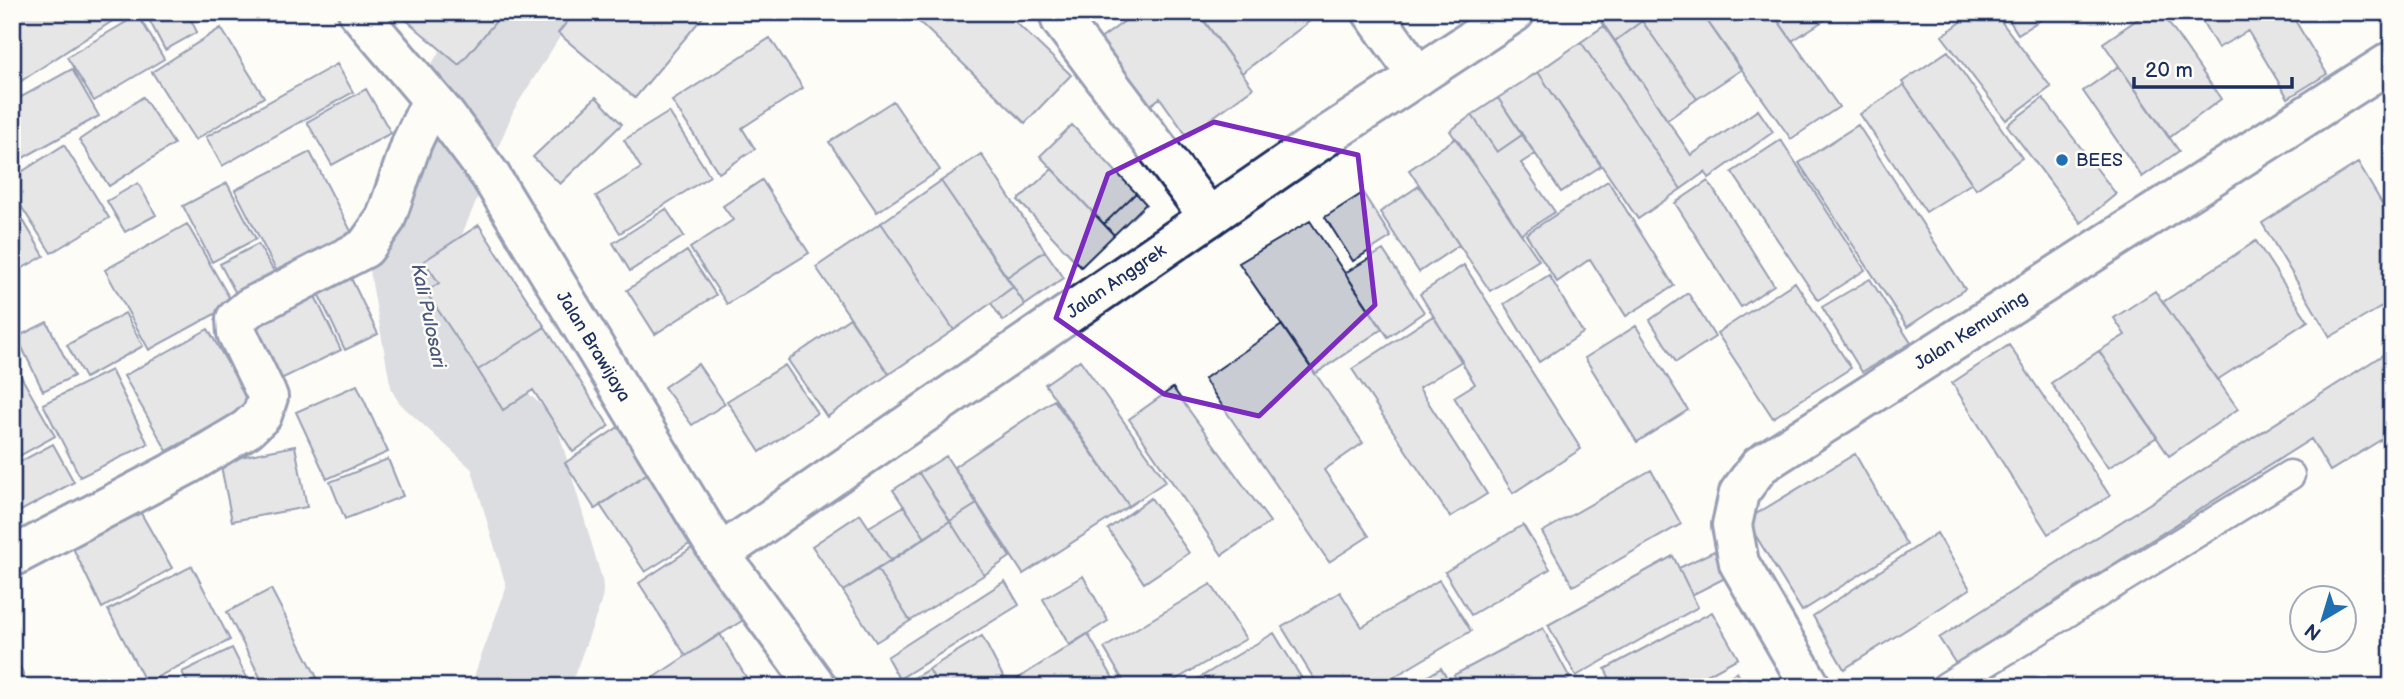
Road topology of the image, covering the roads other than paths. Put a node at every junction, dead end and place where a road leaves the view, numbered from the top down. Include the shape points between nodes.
1 (358, 12) edge
2 (1372, 12) edge
3 (1516, 12) edge
4 (1060, 20) dead end
5 (2392, 61) edge
6 (1418, 76) junction
7 (437, 105) junction
8 (1209, 218) junction
9 (2290, 475) dead end
10 (720, 554) junction
11 (12, 557) edge
12 (817, 687) edge
13 (1811, 687) edge
14 (1946, 687) edge

1 - 7 street, Jalan Brawijaya
2 - 6 street
3 - 6 street, Jalan Anggrek
4 - 8 street
5 - 13 street, Jalan Kemuning via 1760,465 1739,493 1732,525 1739,563
6 - 8 street, Jalan Anggrek
7 - 10 street, Jalan Brawijaya via 490,175
7 - 11 street via 412,142 385,220 365,248 236,319 237,332 268,397 262,415 189,464
8 - 10 street, Jalan Anggrek
9 - 14 lane
10 - 12 street, Jalan Brawijaya

